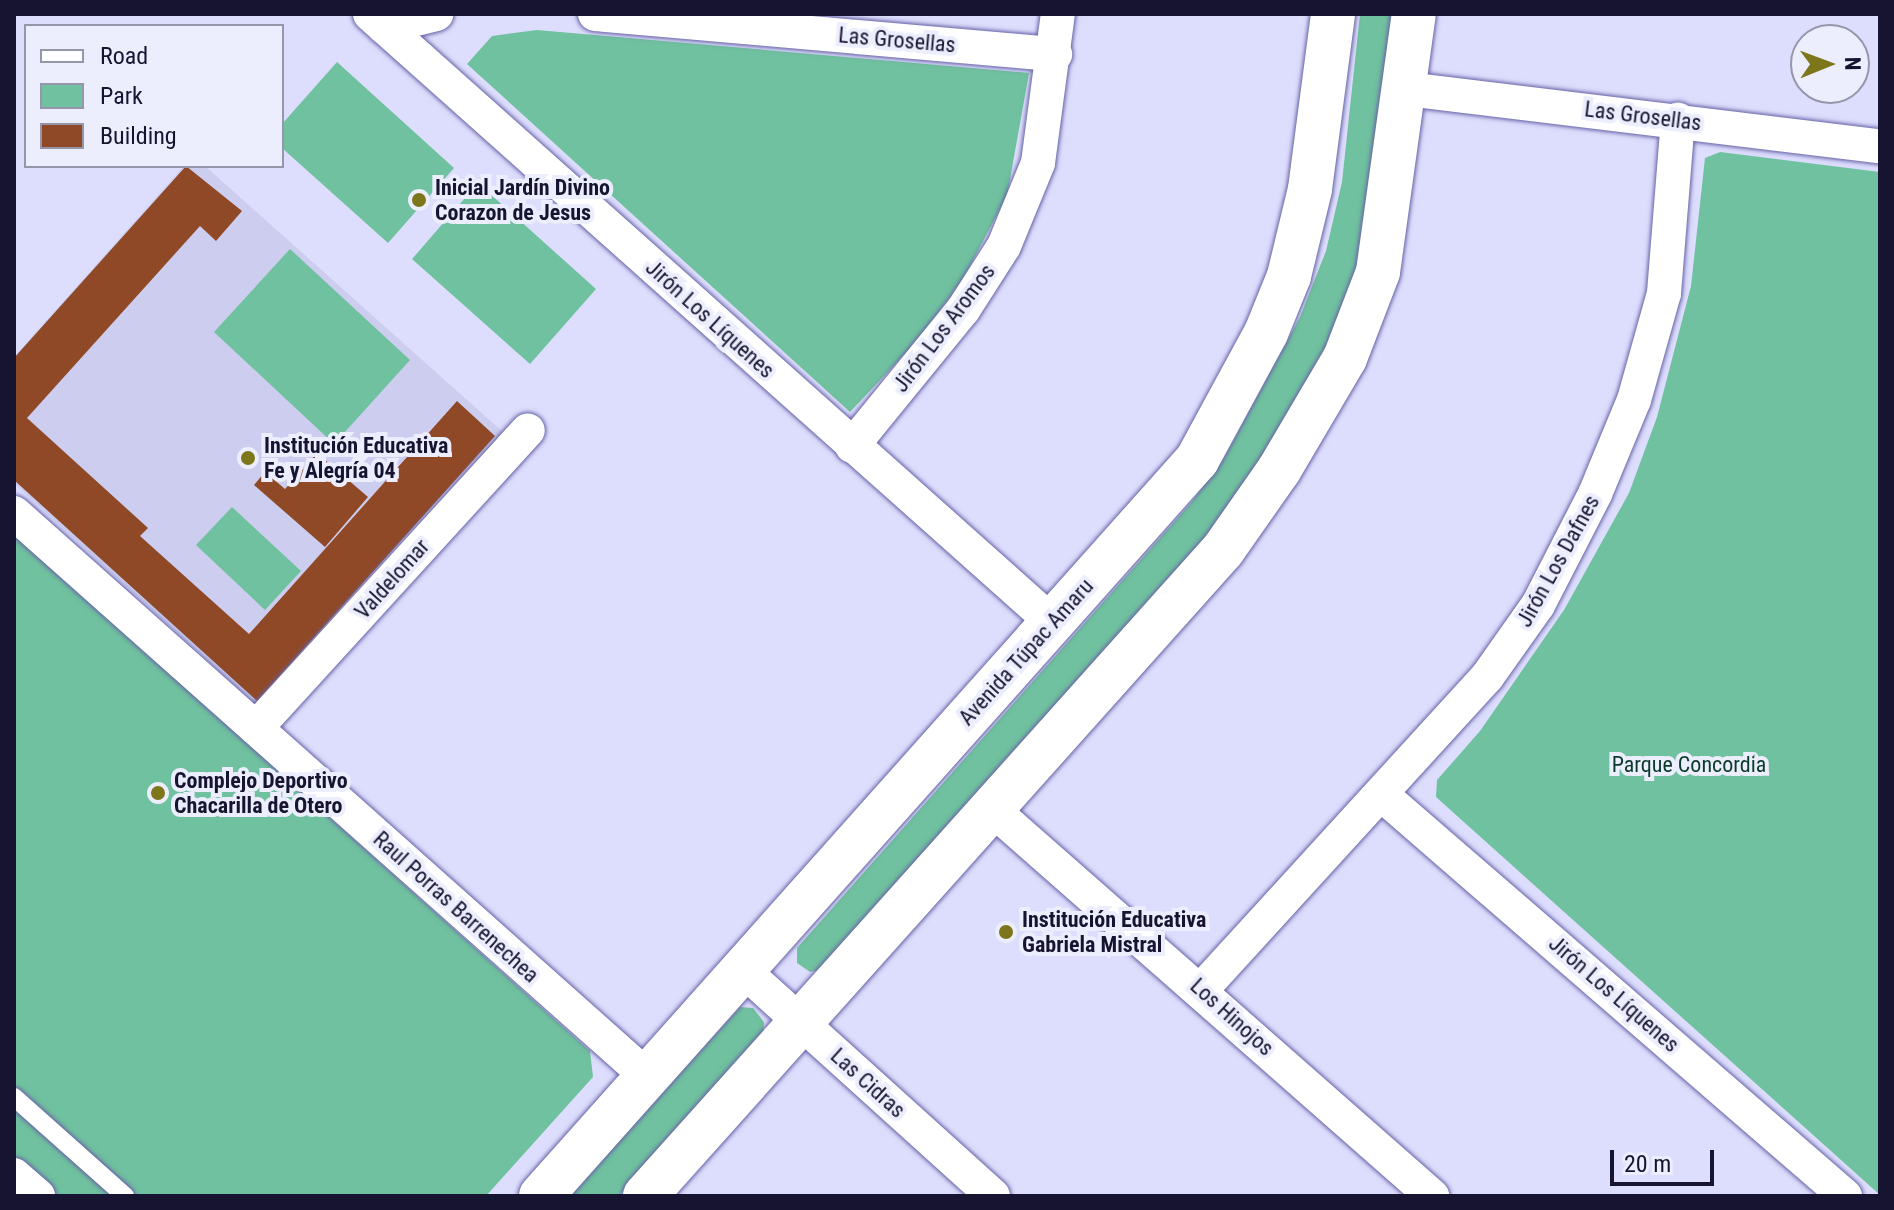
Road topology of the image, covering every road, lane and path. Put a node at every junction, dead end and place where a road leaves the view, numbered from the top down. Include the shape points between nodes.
1 (436, 14) edge
2 (595, 14) edge
3 (1058, 14) edge
4 (1333, 14) edge
5 (1414, 14) edge
6 (377, 21) edge
7 (1055, 54) junction
8 (1406, 89) junction
9 (1678, 120) junction
10 (1880, 146) edge
11 (528, 430) dead end
12 (852, 446) junction
13 (14, 513) edge
14 (1053, 623) junction
15 (256, 728) junction
16 (1381, 794) junction
17 (993, 810) junction
18 (743, 970) junction
19 (1202, 989) junction
20 (798, 1021) junction
21 (648, 1077) junction
22 (14, 1097) edge
23 (14, 1175) edge
24 (38, 1196) edge
25 (125, 1196) edge
26 (541, 1196) edge
27 (645, 1196) edge
28 (993, 1196) edge
29 (1432, 1196) edge
30 (1845, 1196) edge

1 - 6 street
2 - 7 street, Las Grosellas
3 - 7 street, Jirón Los Aromos
4 - 14 main road, Avenida Túpac Amaru via 1310,189 1289,276 1266,333 1197,460
5 - 8 main road
6 - 12 street, Jirón Los Líquenes
7 - 12 street, Jirón Los Aromos via 1038,163 1004,246 963,310
8 - 9 street, Las Grosellas
8 - 17 main road via 1378,272 1345,358 1312,420 1223,550
9 - 10 street, Las Grosellas
9 - 16 street, Jirón Los Dafnes via 1664,293 1634,400 1595,494 1532,615 1487,677
11 - 15 street, Valdelomar
12 - 14 street, Jirón Los Líquenes
13 - 15 street, Raul Porras Barrenechea
14 - 18 main road, Avenida Túpac Amaru
15 - 21 street, Raul Porras Barrenechea
16 - 19 street, Jirón Los Dafnes
16 - 30 street, Jirón Los Líquenes
17 - 19 street, Los Hinojos
17 - 20 main road
18 - 20 street, Las Cidras
18 - 21 main road, Avenida Túpac Amaru
19 - 29 street, Los Hinojos
20 - 27 main road
20 - 28 street, Las Cidras
21 - 26 main road, Avenida Túpac Amaru
22 - 25 lane
23 - 24 street

